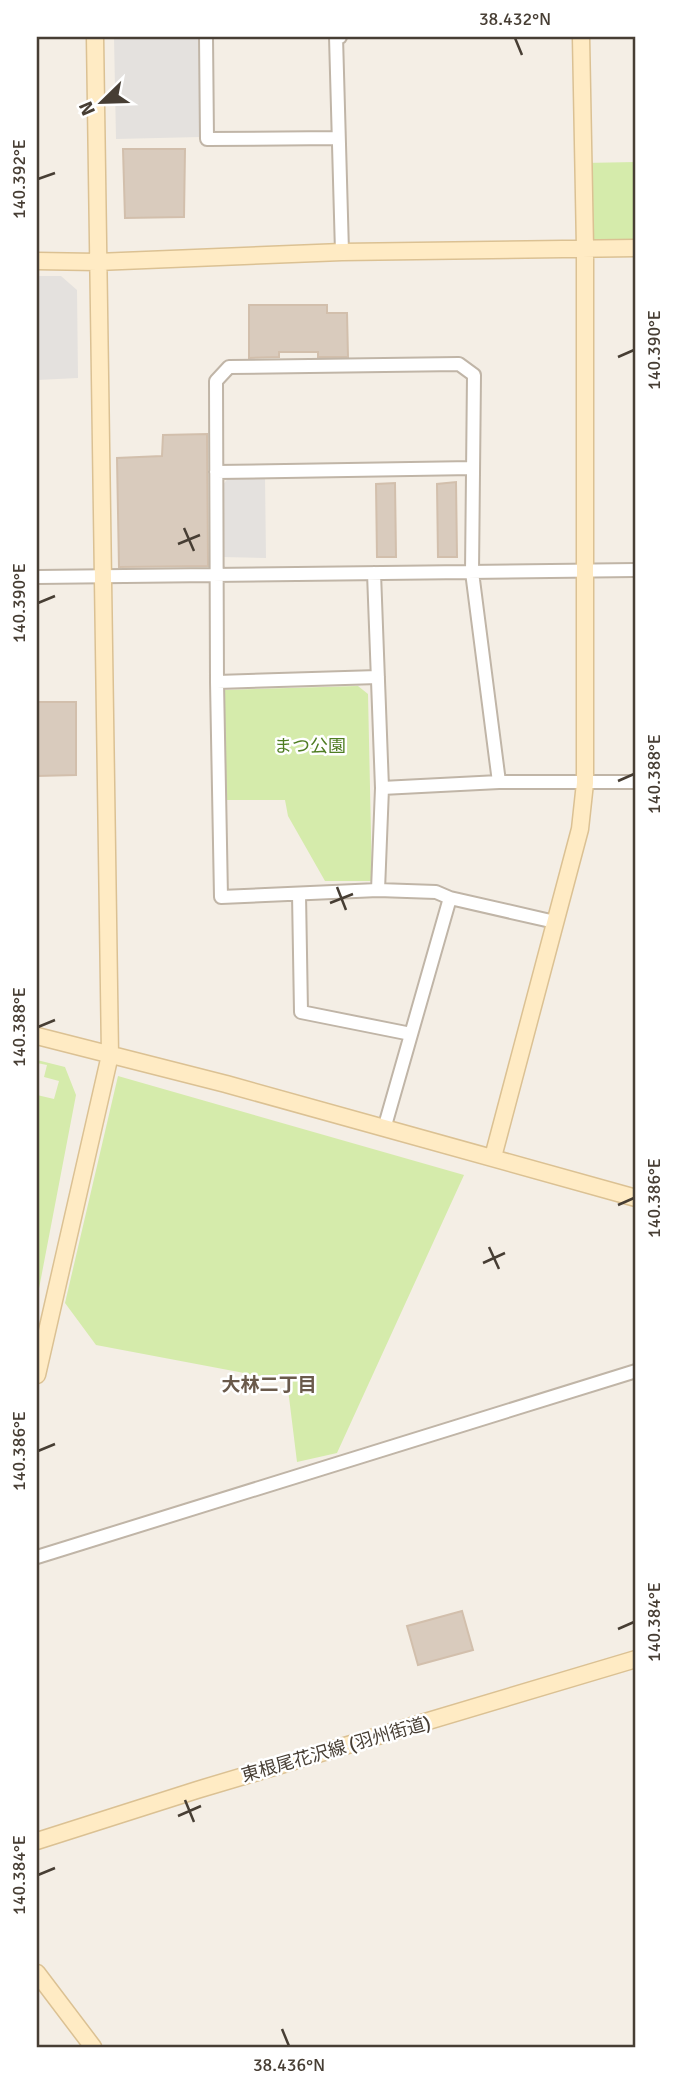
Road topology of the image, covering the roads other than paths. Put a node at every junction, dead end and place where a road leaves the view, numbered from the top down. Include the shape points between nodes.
1 (95, 37) edge
2 (206, 37) edge
3 (340, 37) edge
4 (581, 37) edge
5 (338, 138) junction
6 (636, 247) edge
7 (585, 248) junction
8 (342, 252) junction
9 (37, 261) edge
10 (97, 262) junction
11 (472, 468) junction
12 (216, 472) junction
13 (636, 570) edge
14 (584, 571) junction
15 (472, 572) junction
16 (374, 573) junction
17 (217, 575) junction
18 (37, 577) edge
19 (102, 577) junction
20 (378, 677) junction
21 (217, 682) junction
22 (499, 782) junction
23 (636, 782) edge
24 (585, 783) junction
25 (382, 788) junction
26 (377, 890) junction
27 (299, 894) junction
28 (450, 898) junction
29 (555, 922) junction
30 (411, 1034) junction
31 (37, 1036) edge
32 (110, 1055) junction
33 (384, 1129) junction
34 (492, 1157) junction
35 (636, 1198) edge
36 (636, 1371) edge
37 (37, 1375) edge
38 (37, 1557) edge
39 (636, 1659) edge
40 (37, 1841) edge
41 (37, 1973) edge
42 (93, 2047) edge

1 - 10 street
2 - 5 street via 207,139
3 - 5 street via 336,37
4 - 7 street
5 - 8 street
6 - 7 street
7 - 8 street
7 - 14 street
8 - 10 street
9 - 10 street
10 - 19 street
11 - 12 street
11 - 12 street via 474,375 459,364 229,367 216,381
11 - 15 street
12 - 17 street
13 - 14 street
14 - 15 street
14 - 24 street
15 - 16 street
15 - 22 street
16 - 17 street
16 - 20 street
17 - 19 street
17 - 21 street
18 - 19 street
19 - 32 street
20 - 21 street
20 - 25 street
21 - 27 street via 221,897
22 - 24 street
22 - 25 street
23 - 24 street
24 - 29 street via 580,829
25 - 26 street
26 - 27 street
26 - 28 street via 436,892
27 - 30 street via 301,1012
28 - 29 street
28 - 30 street
29 - 34 street
30 - 33 street
31 - 32 street
32 - 33 street
32 - 37 street
33 - 34 street
34 - 35 street
36 - 38 street
39 - 40 street, 東根尾花沢線 (羽州街道)
41 - 42 street

